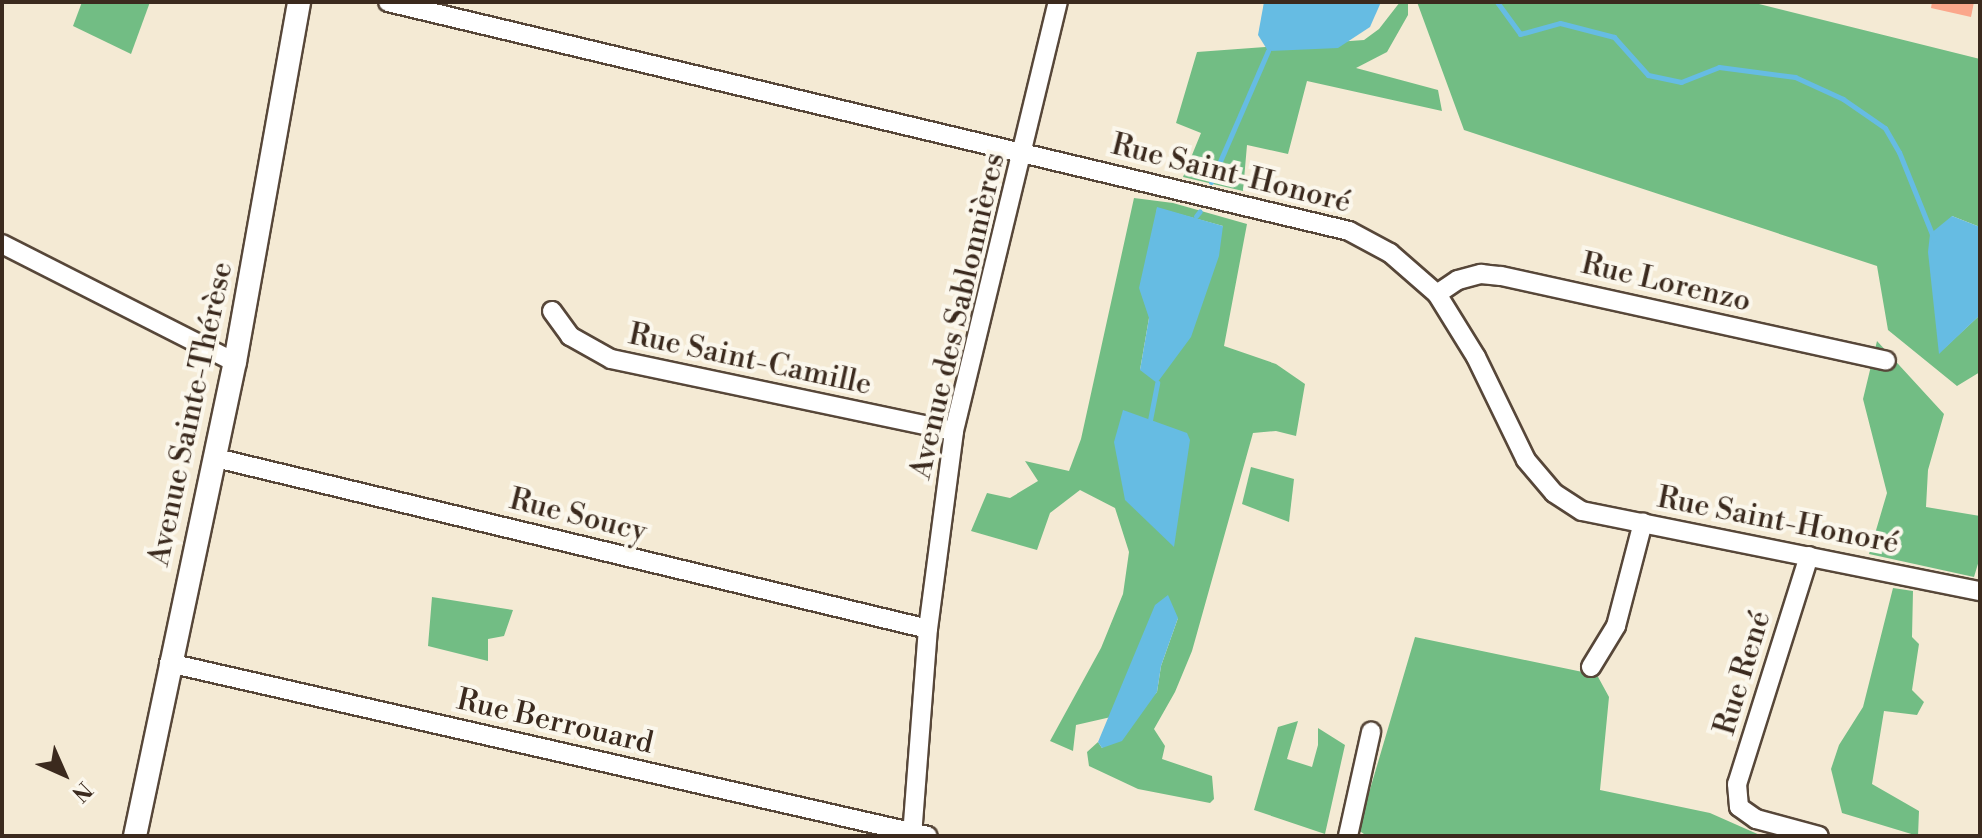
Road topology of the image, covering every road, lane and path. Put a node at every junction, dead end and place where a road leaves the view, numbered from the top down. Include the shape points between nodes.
1 (299, 2) edge
2 (388, 2) edge
3 (1058, 2) edge
4 (1024, 151) junction
5 (2, 244) edge
6 (1437, 294) junction
7 (552, 311) dead end
8 (1886, 361) dead end
9 (235, 362) junction
10 (954, 431) junction
11 (216, 458) junction
12 (1643, 522) junction
13 (1809, 556) junction
14 (1980, 591) edge
15 (928, 629) junction
16 (169, 663) junction
17 (1591, 667) dead end
18 (1371, 732) dead end
19 (917, 835) edge
20 (135, 836) edge
21 (1348, 836) edge
22 (1819, 836) edge

1 - 9 street, Avenue Sainte-Thérèse
2 - 4 street, Rue Saint-Honoré
3 - 4 street, Avenue des Sablonnières
4 - 6 street, Rue Saint-Honoré via 1349,231 1390,253
4 - 10 street, Avenue des Sablonnières
5 - 9 street
6 - 8 street, Rue Lorenzo via 1458,280 1501,276
6 - 12 street, Rue Saint-Honoré via 1476,357 1526,460 1554,493 1582,511
7 - 10 street, Rue Saint-Camille via 570,336 611,359
9 - 11 street, Avenue Sainte-Thérèse
10 - 15 street, Avenue des Sablonnières
11 - 15 street, Rue Soucy
11 - 16 street, Avenue Sainte-Thérèse
12 - 13 street, Rue Saint-Honoré
12 - 17 street via 1616,626
13 - 14 street, Rue Saint-Honoré
13 - 22 street, Rue René via 1737,784 1739,807 1756,819
15 - 19 street, Avenue des Sablonnières
16 - 19 street, Rue Berrouard
16 - 20 street, Avenue Sainte-Thérèse
18 - 21 street

